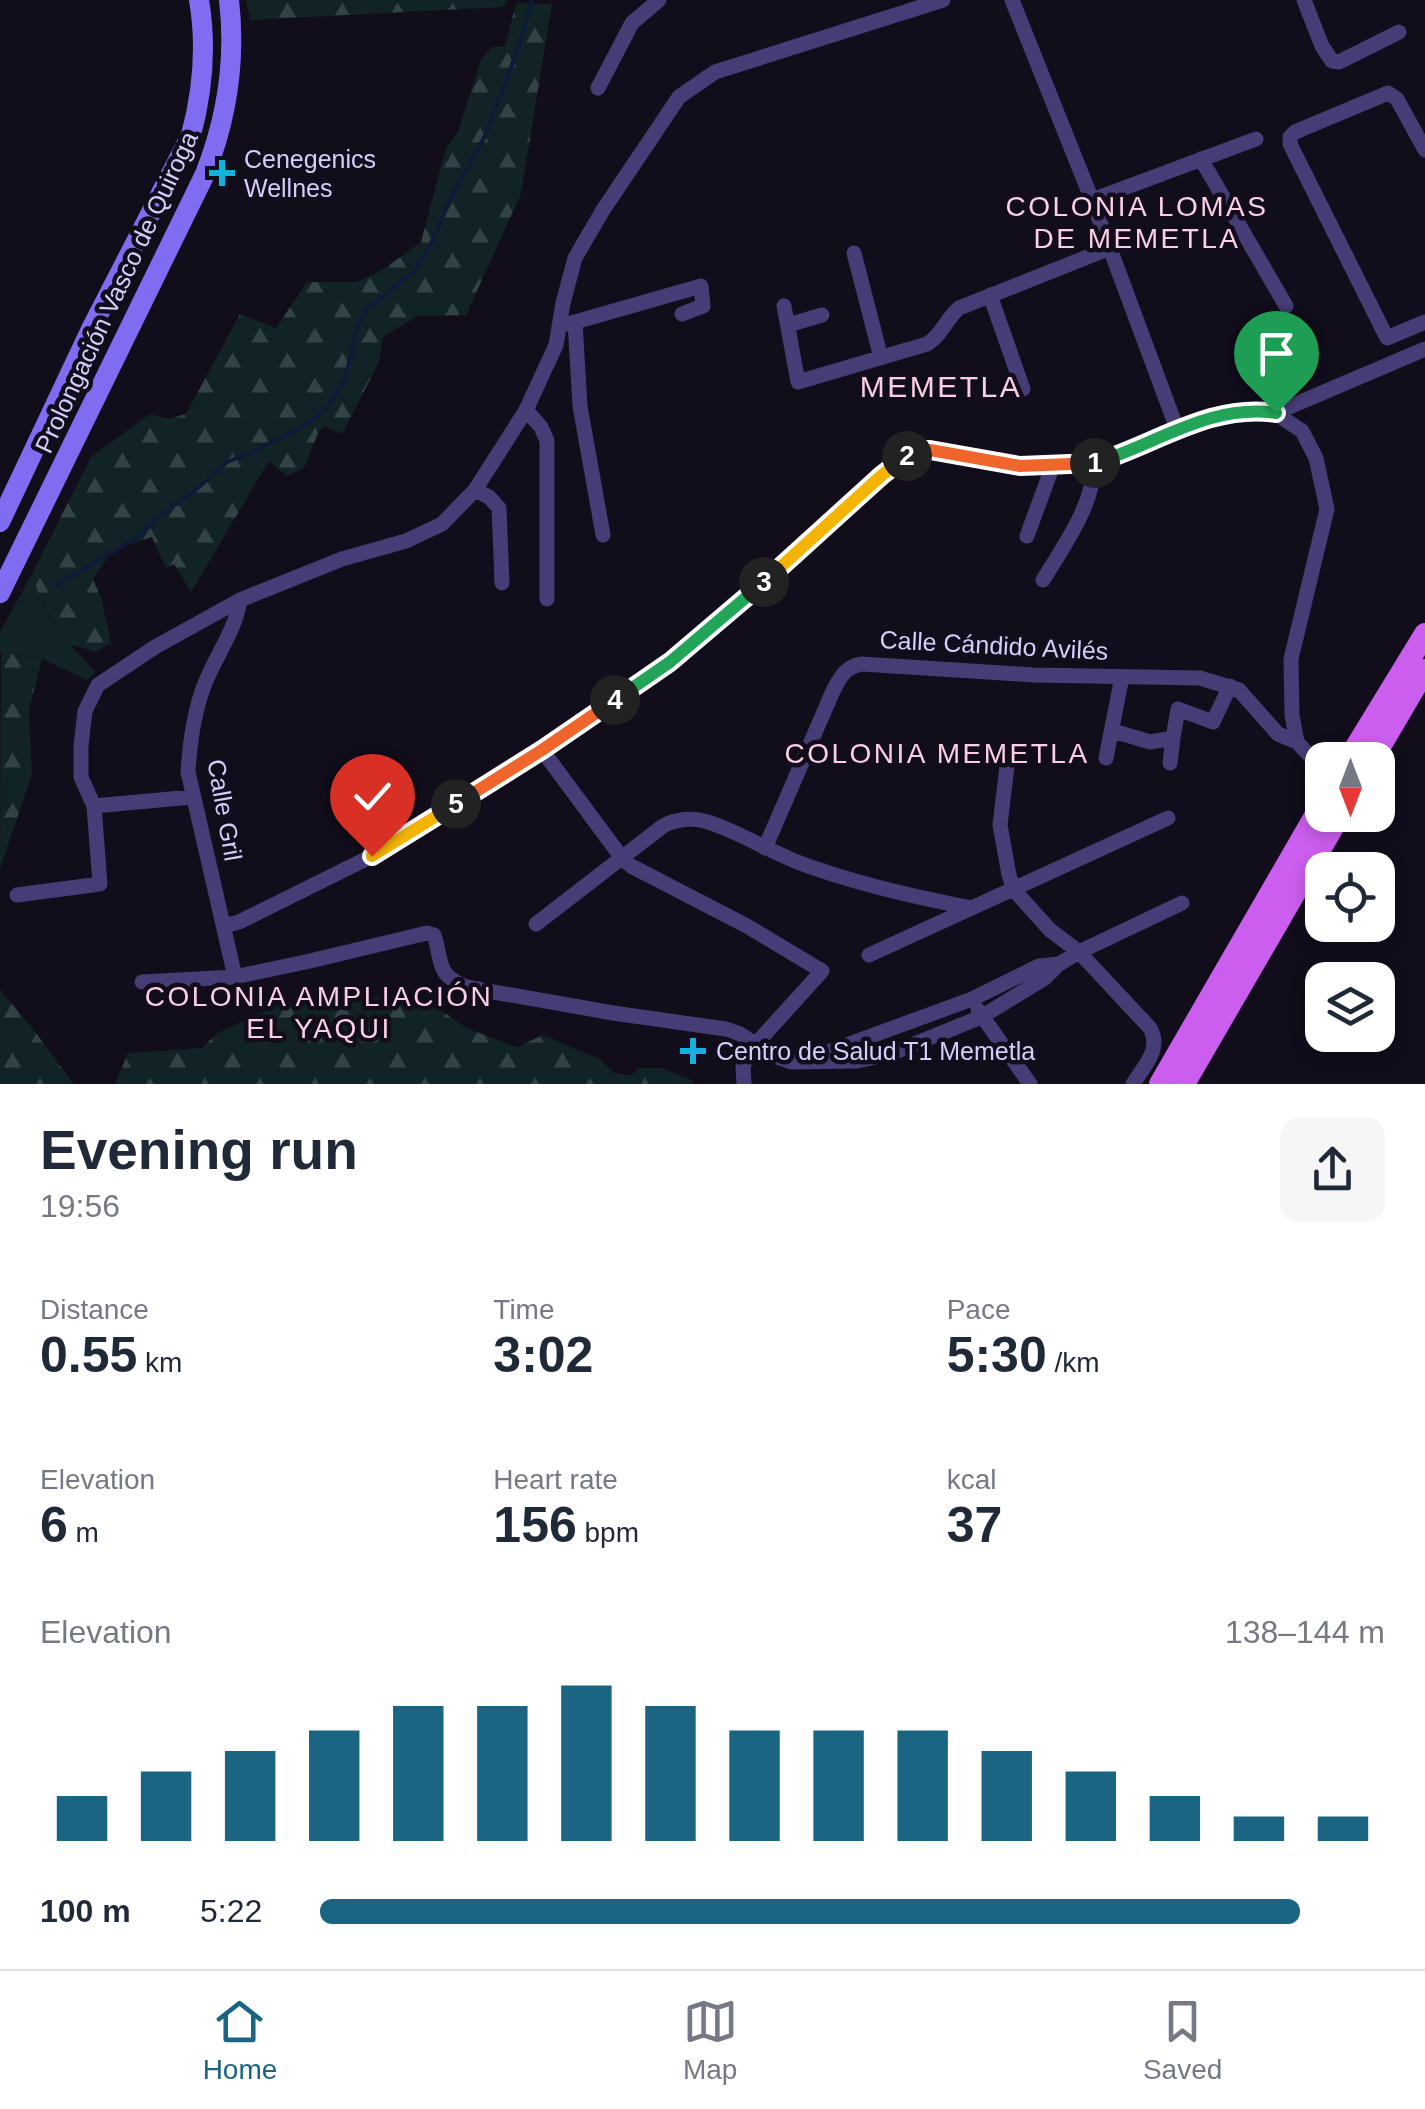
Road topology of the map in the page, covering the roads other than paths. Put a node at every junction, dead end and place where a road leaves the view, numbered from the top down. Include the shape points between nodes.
1 (199, 0) edge
2 (229, 0) edge
3 (658, 0) edge
4 (943, 0) edge
5 (1012, 0) edge
6 (1304, 0) edge
7 (1399, 32) dead end
8 (598, 88) dead end
9 (1256, 139) dead end
10 (1425, 150) edge
11 (1200, 160) junction
12 (1092, 200) junction
13 (1110, 248) junction
14 (854, 254) dead end
15 (990, 296) junction
16 (784, 306) dead end
17 (1286, 306) dead end
18 (682, 314) dead end
19 (822, 314) dead end
20 (1425, 322) edge
21 (567, 324) junction
22 (788, 325) junction
23 (1425, 349) edge
24 (880, 358) junction
25 (1023, 390) dead end
26 (526, 410) junction
27 (1276, 413) junction
28 (1176, 429) junction
29 (1095, 462) junction
30 (1053, 465) junction
31 (474, 490) junction
32 (0, 522) edge
33 (603, 535) dead end
34 (1028, 536) dead end
35 (1043, 580) dead end
36 (502, 582) dead end
37 (0, 593) edge
38 (547, 599) dead end
39 (240, 600) junction
40 (1425, 634) edge
41 (1425, 670) edge
42 (1122, 676) junction
43 (1230, 686) junction
44 (833, 691) junction
45 (850, 698) dead end
46 (1113, 731) junction
47 (1173, 738) junction
48 (1297, 742) junction
49 (1359, 742) edge
50 (1383, 742) edge
51 (1009, 749) dead end
52 (542, 750) junction
53 (1305, 751) edge
54 (1106, 758) dead end
55 (1170, 762) dead end
56 (192, 796) junction
57 (94, 806) junction
58 (1168, 818) dead end
59 (1306, 832) edge
60 (1330, 832) edge
61 (764, 848) junction
62 (622, 858) junction
63 (1014, 890) junction
64 (16, 895) dead end
65 (1182, 902) dead end
66 (972, 908) junction
67 (536, 924) dead end
68 (224, 926) junction
69 (1079, 952) junction
70 (868, 955) dead end
71 (1060, 964) junction
72 (235, 976) junction
73 (142, 982) dead end
74 (972, 999) junction
75 (982, 1017) junction
76 (1216, 1028) junction
77 (755, 1045) junction
78 (801, 1062) junction
79 (744, 1084) edge
80 (1030, 1084) edge
81 (1133, 1084) edge
82 (1160, 1084) edge
83 (1184, 1084) edge
84 (1193, 1084) edge

1 - 32 street, Prolongación Vasco de Quiroga via 204,64 191,136
2 - 37 street, Prolongación Vasco de Quiroga via 232,63 211,159
3 - 8 street via 632,23
4 - 21 street via 715,72 679,97 575,258 563,303
5 - 12 street
6 - 7 street via 1332,61
9 - 11 street
10 - 20 street via 1388,94 1290,137 1388,338
11 - 12 street
11 - 17 street
12 - 13 street
13 - 15 street
13 - 28 street
14 - 24 street
15 - 24 street via 959,308 938,338
15 - 25 street
16 - 22 street
18 - 21 street via 703,306 700,286
19 - 22 street
21 - 26 street
21 - 33 street
22 - 24 street via 798,382
23 - 27 street
26 - 31 street
26 - 38 street via 547,441
27 - 28 street via 1239,411
27 - 48 street via 1302,432 1316,458 1327,509 1292,659
28 - 29 street
29 - 30 street
29 - 35 street via 1078,524
30 - 34 street
30 - 52 street via 998,464 918,450 670,662
31 - 36 street via 499,508
31 - 39 street via 442,524 406,541
39 - 56 street, Calle Gril via 201,694 189,754
39 - 57 street via 98,685 85,711 81,746 81,777
40 - 49 main road
41 - 50 main road
42 - 43 street, Calle Cándido Avilés via 1200,678
42 - 44 street, Calle Cándido Avilés via 862,664 843,673
42 - 46 street, Calle Cándido Avilés
43 - 47 street via 1213,722 1178,710
43 - 48 street via 1278,734
44 - 45 street
44 - 61 street
46 - 47 street via 1150,742
46 - 54 street, Calle Cándido Avilés
47 - 55 street
48 - 53 street
51 - 63 street via 1000,825
52 - 62 street
52 - 68 street via 372,856
56 - 57 street
56 - 68 street, Calle Gril
57 - 64 street via 100,884
58 - 63 street
59 - 82 main road
60 - 76 main road
61 - 62 street via 708,822 685,820 663,826
61 - 66 street via 897,894
62 - 67 street
62 - 77 street via 822,971
63 - 66 street
63 - 69 street
65 - 69 street
66 - 70 street
68 - 72 street, Calle Gril
69 - 71 street
69 - 81 street via 1155,1036 1155,1049
71 - 74 street via 1039,966
71 - 75 street
72 - 73 street
72 - 77 street via 427,932 434,935 450,980 466,987 726,1029
74 - 75 street
74 - 78 street
75 - 78 street via 890,1054
75 - 80 street
76 - 83 main road
76 - 84 main road
77 - 78 street
77 - 79 street via 743,1066

